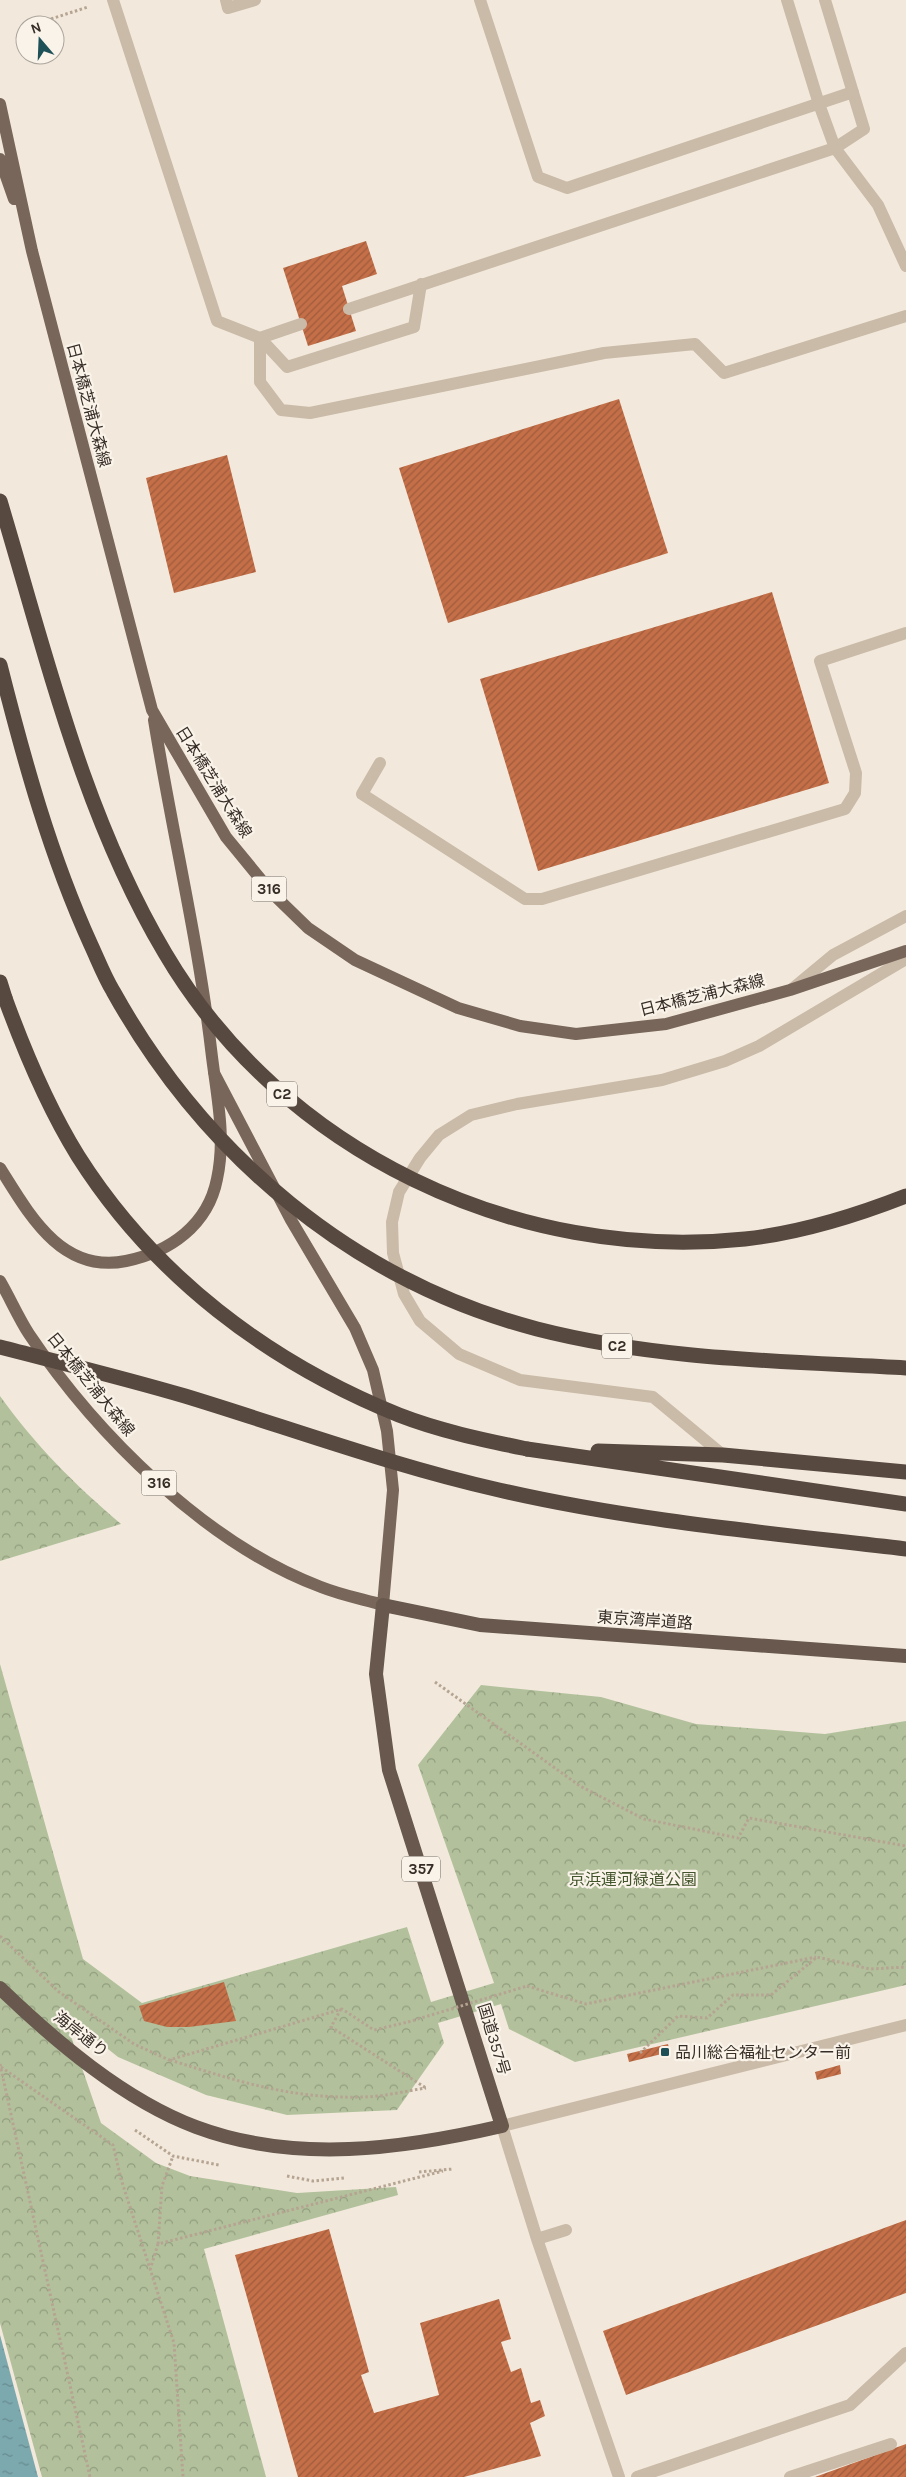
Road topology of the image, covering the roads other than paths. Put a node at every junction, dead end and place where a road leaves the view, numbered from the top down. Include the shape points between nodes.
1 (113, 0) edge
2 (226, 0) edge
3 (255, 0) edge
4 (480, 0) edge
5 (787, 0) edge
6 (825, 0) edge
7 (853, 92) junction
8 (0, 104) edge
9 (819, 104) junction
10 (835, 148) junction
11 (0, 159) edge
12 (32, 251) junction
13 (906, 266) edge
14 (421, 284) junction
15 (349, 309) dead end
16 (906, 316) edge
17 (301, 324) dead end
18 (260, 338) junction
19 (0, 501) edge
20 (906, 633) edge
21 (0, 664) edge
22 (152, 710) junction
23 (380, 763) dead end
24 (906, 916) edge
25 (906, 952) edge
26 (906, 959) edge
27 (0, 982) edge
28 (790, 990) junction
29 (214, 1073) junction
30 (0, 1168) edge
31 (906, 1196) edge
32 (0, 1281) edge
33 (0, 1348) edge
34 (906, 1368) edge
35 (527, 1449) junction
36 (724, 1455) junction
37 (906, 1472) edge
38 (906, 1504) edge
39 (906, 1549) edge
40 (383, 1605) junction
41 (906, 1656) edge
42 (0, 1988) edge
43 (906, 2025) edge
44 (502, 2126) junction
45 (566, 2230) dead end
46 (537, 2239) junction
47 (906, 2353) edge
48 (891, 2444) dead end
49 (619, 2477) edge
50 (637, 2477) edge
51 (790, 2477) edge

1 - 18 street via 217,321
2 - 3 street via 228,8
4 - 9 street via 538,177 567,188
5 - 9 street
6 - 7 street
7 - 9 street
7 - 10 street via 864,128
8 - 12 main road, 日本橋芝浦大森線 / 316
9 - 10 street
10 - 13 street via 878,205
10 - 14 street
11 - 12 main road
12 - 22 main road, 日本橋芝浦大森線 / 316
14 - 15 street
14 - 18 street via 414,327 287,367
16 - 18 street via 724,373 695,344 613,352 310,413 281,410 260,382
17 - 18 street
19 - 31 highway, C2, bridge via 84,773 135,898 166,955 203,1008 244,1056 291,1102 343,1141 395,1172 504,1217 563,1231 684,1242 746,1239 813,1226
20 - 23 street via 820,661 856,773 855,793 845,808 542,900 525,899 362,794
21 - 34 highway, C2, bridge via 54,853 111,989 149,1051 189,1105 236,1157 289,1205 347,1246 405,1278 472,1307 536,1328 612,1345 691,1356
22 - 28 main road, 日本橋芝浦大森線 / 316 via 226,837 272,893 308,928 355,960 404,985 458,1008 520,1026 576,1034 666,1024
22 - 29 main road via 168,812 204,984
24 - 28 street via 833,955
25 - 28 main road, 日本橋芝浦大森線 / 316
26 - 36 street, bridge via 758,1046 725,1061 662,1080 517,1104 471,1115 439,1135 399,1192 392,1222 393,1253 404,1294 420,1321 459,1354 520,1380 653,1397
27 - 35 highway, bridge via 24,1051 78,1156 150,1249 192,1291 290,1362 345,1391 401,1415 462,1435
29 - 30 main road via 222,1140 217,1180 204,1213 179,1240 148,1256 112,1264 81,1257 52,1241
29 - 40 main road via 291,1220 355,1328 373,1370 388,1431 393,1490
32 - 40 main road, 日本橋芝浦大森線 / 316 via 28,1333 76,1398 130,1458 170,1492 214,1527 263,1559 320,1587
33 - 39 highway, bridge via 147,1385 429,1472 498,1490 644,1518
35 - 36 highway
35 - 38 highway
36 - 37 highway
40 - 41 highway, 東京湾岸道路 via 480,1625
40 - 44 highway, 国道357号 / 357 via 376,1674 389,1770
42 - 44 highway, 海岸通り via 88,2064 145,2102 196,2127 240,2140 349,2150 443,2140
43 - 44 street
44 - 46 street
45 - 46 street
46 - 49 street
47 - 50 street via 850,2405
48 - 51 street

